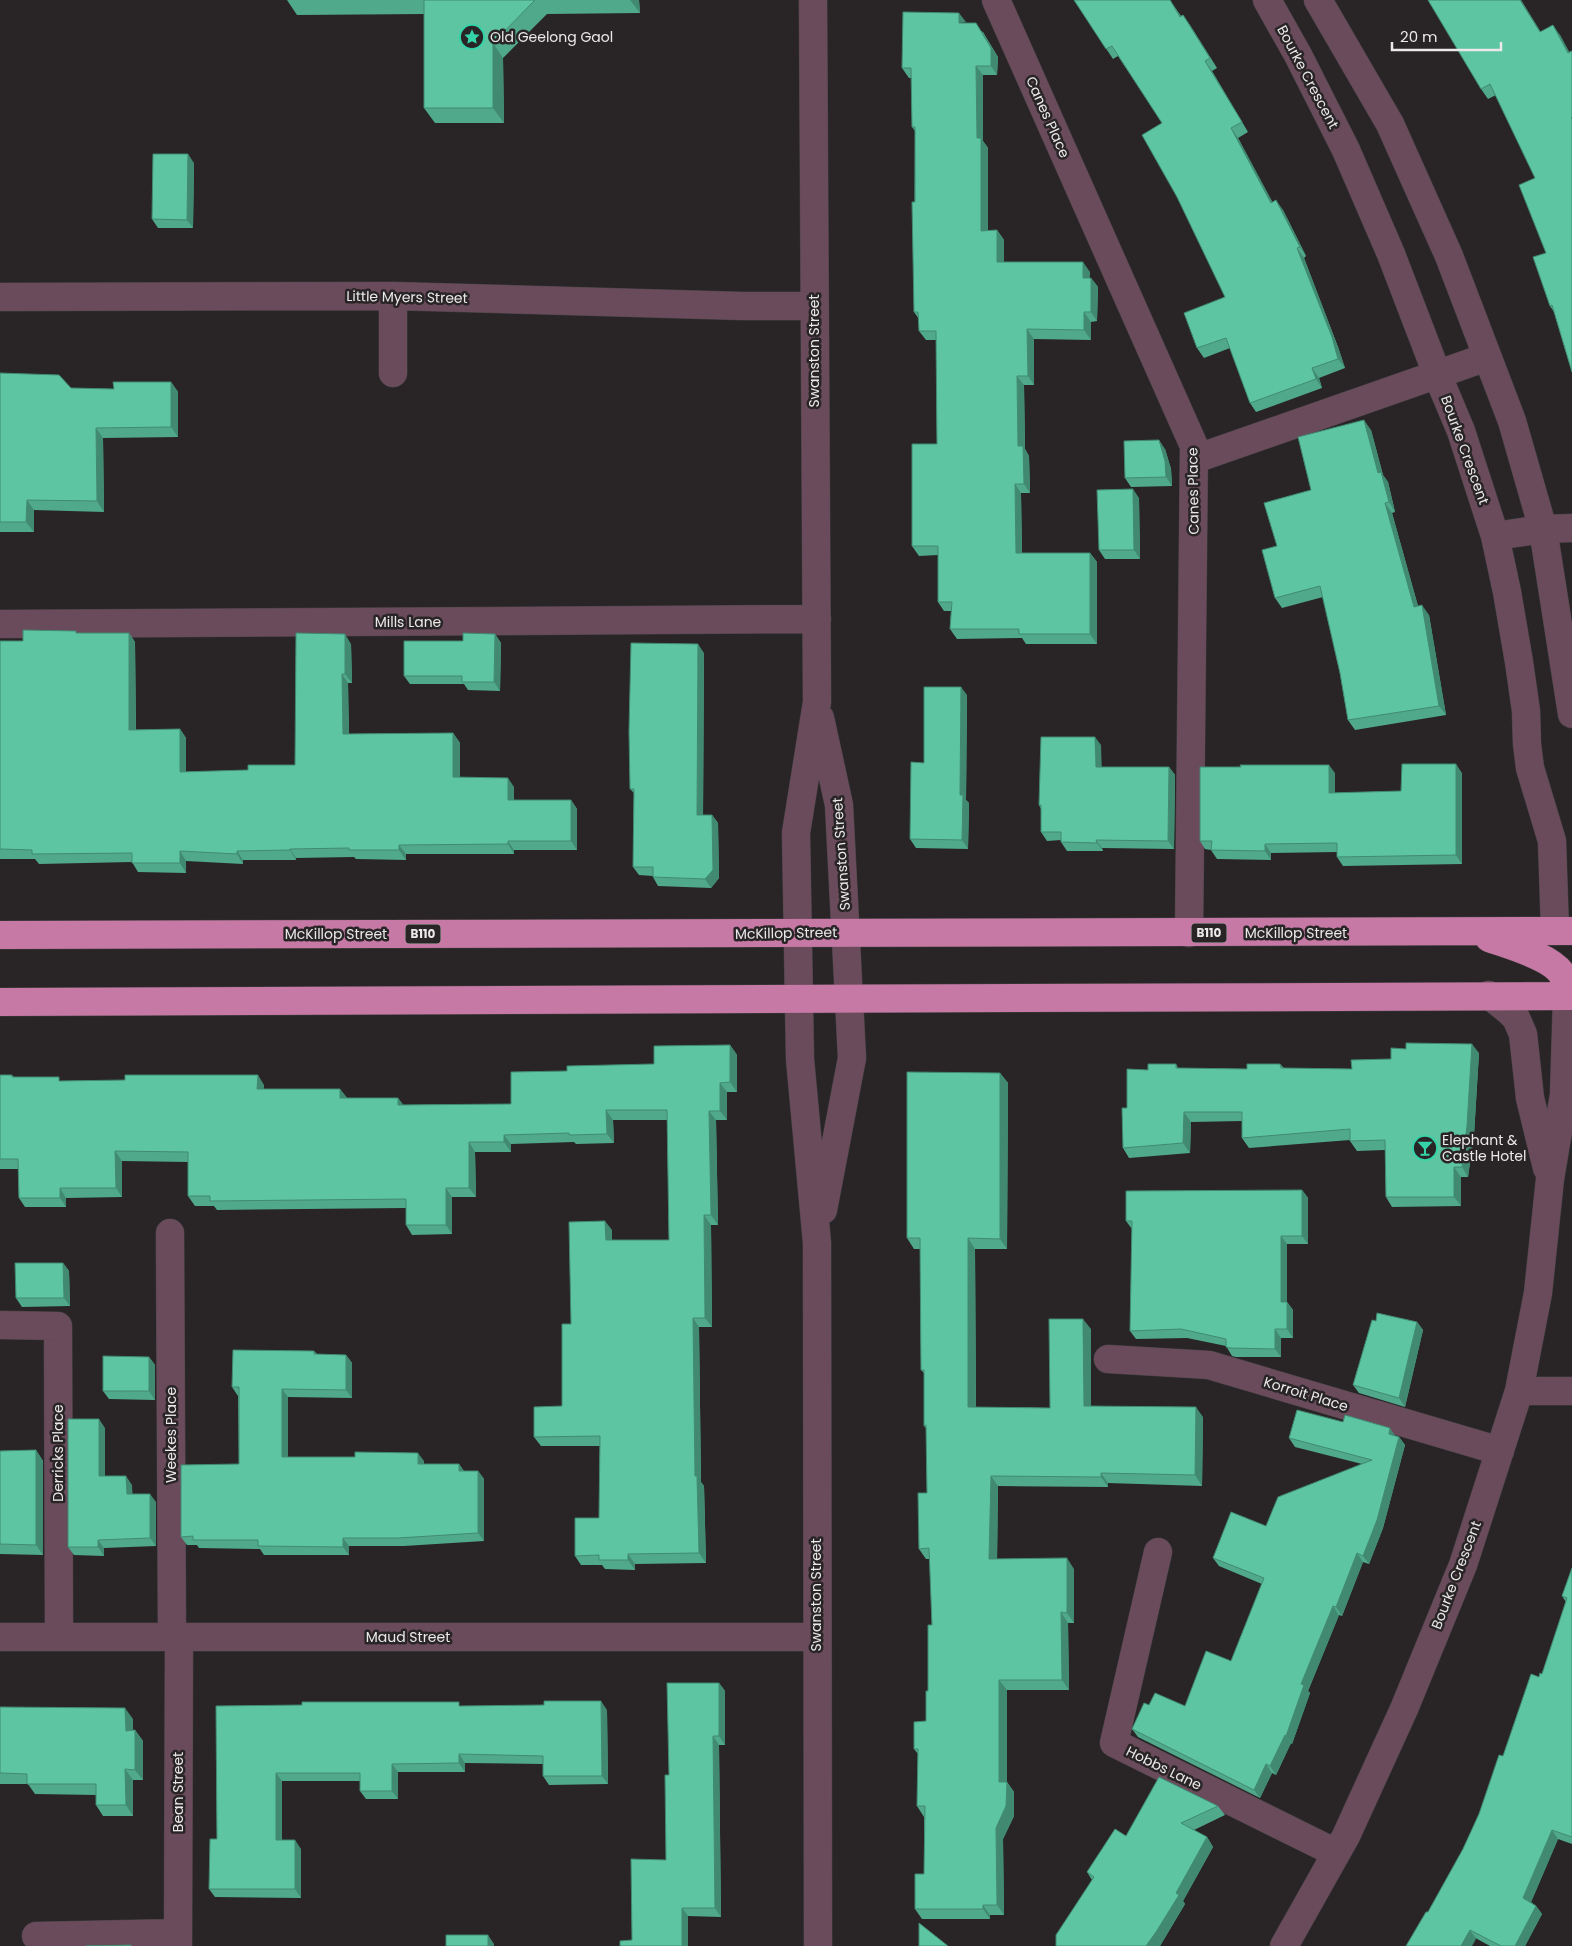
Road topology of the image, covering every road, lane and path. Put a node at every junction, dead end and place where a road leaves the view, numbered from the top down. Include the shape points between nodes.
1 (813, 0) edge
2 (996, 0) edge
3 (1267, 0) edge
4 (1318, 0) edge
5 (393, 296) junction
6 (0, 297) edge
7 (814, 306) junction
8 (1487, 357) junction
9 (393, 373) dead end
10 (1437, 374) junction
11 (1195, 459) junction
12 (1572, 528) edge
13 (1543, 529) junction
14 (1495, 536) junction
15 (817, 619) junction
16 (0, 624) edge
17 (817, 702) junction
18 (1572, 714) edge
19 (1564, 931) edge
20 (846, 932) junction
21 (1476, 932) junction
22 (798, 933) junction
23 (1189, 933) junction
24 (0, 935) edge
25 (1489, 996) junction
26 (1570, 996) edge
27 (849, 998) junction
28 (800, 999) junction
29 (0, 1002) edge
30 (1550, 1179) junction
31 (170, 1233) dead end
32 (817, 1243) junction
33 (0, 1325) edge
34 (1108, 1359) dead end
35 (1519, 1391) junction
36 (1572, 1391) edge
37 (1500, 1451) junction
38 (1158, 1552) dead end
39 (0, 1637) edge
40 (58, 1637) junction
41 (175, 1637) junction
42 (816, 1637) junction
43 (1336, 1853) junction
44 (36, 1936) dead end
45 (178, 1940) edge
46 (818, 1946) edge
47 (1284, 1946) edge

1 - 7 street, Swanston Street
2 - 11 street, Canes Place via 1189,434
3 - 10 street, Bourke Crescent via 1346,150 1391,254
4 - 8 street via 1390,124 1450,256
5 - 6 street, Little Myers Street
5 - 7 street, Little Myers Street
5 - 9 street
7 - 15 street, Swanston Street
8 - 10 street
8 - 13 street via 1512,421
10 - 11 street
10 - 14 street, Bourke Crescent via 1461,431
11 - 23 street, Canes Place
12 - 13 street
13 - 14 street
13 - 18 street
14 - 19 street, Bourke Crescent via 1519,662 1530,768 1552,840
15 - 16 street, Mills Lane
15 - 17 street, Swanston Street
17 - 20 street, Swanston Street via 839,805
17 - 22 street, Swanston Street via 796,833
19 - 21 highway, McKillop Street / B110
20 - 22 highway, McKillop Street / B110
20 - 23 highway, McKillop Street / B110
20 - 27 street, Swanston Street
21 - 23 highway, McKillop Street / B110
21 - 26 highway via 1553,965 1563,977
22 - 24 highway, McKillop Street / B110
22 - 28 street, Swanston Street
25 - 26 highway
25 - 27 highway
25 - 30 street, Bourke Crescent via 1516,1018 1523,1034 1530,1098
26 - 30 street, Bourke Crescent via 1564,1095
27 - 28 highway
27 - 32 street, Swanston Street via 852,1058
28 - 29 highway
28 - 32 street, Swanston Street via 800,1059
30 - 35 street, Bourke Crescent via 1538,1293
31 - 41 street, Weekes Place
32 - 42 street, Swanston Street
33 - 40 street, Derricks Place via 58,1326
34 - 37 street, Korroit Place via 1209,1365
35 - 36 street
35 - 37 street, Bourke Crescent
37 - 43 street, Bourke Crescent via 1459,1574 1404,1708
38 - 43 street, Hobbs Lane via 1114,1743
39 - 40 street, Maud Street
40 - 41 street, Maud Street
41 - 42 street, Maud Street
41 - 45 street, Bean Street
42 - 46 street, Swanston Street
43 - 47 street, Bourke Crescent
44 - 45 street

